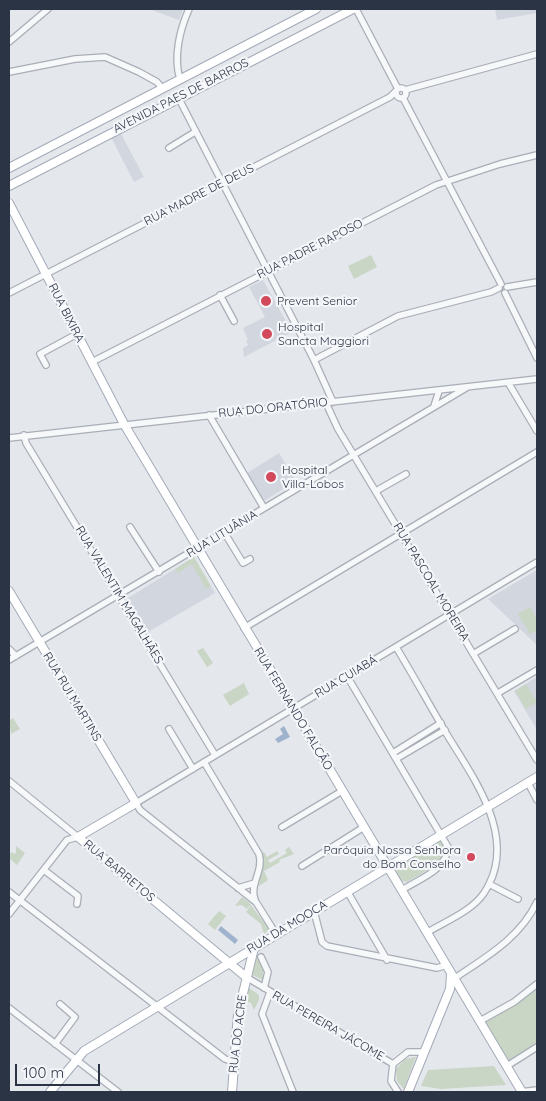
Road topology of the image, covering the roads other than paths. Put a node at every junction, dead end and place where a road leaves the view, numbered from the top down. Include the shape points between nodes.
1 (48, 9) edge
2 (189, 9) edge
3 (316, 9) edge
4 (354, 9) edge
5 (9, 42) edge
6 (537, 54) edge
7 (218, 60) junction
8 (9, 72) edge
9 (180, 79) junction
10 (162, 88) junction
11 (401, 93) junction
12 (178, 97) junction
13 (195, 132) junction
14 (169, 148) dead end
15 (537, 155) edge
16 (9, 168) edge
17 (447, 181) junction
18 (222, 183) junction
19 (9, 186) edge
20 (9, 203) edge
21 (267, 271) junction
22 (46, 274) junction
23 (537, 282) edge
24 (501, 289) junction
25 (9, 293) edge
26 (220, 295) junction
27 (234, 322) dead end
28 (77, 334) junction
29 (537, 358) edge
30 (314, 360) junction
31 (92, 362) junction
32 (46, 365) dead end
33 (537, 379) edge
34 (509, 384) junction
35 (466, 388) junction
36 (447, 390) junction
37 (439, 391) junction
38 (333, 402) junction
39 (443, 402) junction
40 (326, 403) junction
41 (434, 406) junction
42 (210, 415) junction
43 (124, 424) junction
44 (537, 432) edge
45 (24, 435) junction
46 (9, 438) edge
47 (537, 452) edge
48 (354, 454) junction
49 (406, 474) dead end
50 (376, 491) junction
51 (264, 508) junction
52 (130, 527) dead end
53 (224, 532) junction
54 (403, 534) junction
55 (197, 548) junction
56 (250, 559) dead end
57 (537, 562) edge
58 (158, 572) junction
59 (9, 591) edge
60 (119, 595) junction
61 (451, 614) junction
62 (244, 628) junction
63 (516, 629) dead end
64 (39, 642) junction
65 (396, 647) junction
66 (9, 649) edge
67 (473, 654) junction
68 (16, 656) junction
69 (9, 660) edge
70 (537, 670) edge
71 (347, 676) junction
72 (498, 693) junction
73 (293, 709) junction
74 (441, 723) junction
75 (169, 729) dead end
76 (445, 730) junction
77 (418, 737) junction
78 (422, 744) junction
79 (393, 753) junction
80 (215, 755) junction
81 (396, 760) junction
82 (537, 760) edge
83 (204, 762) junction
84 (193, 769) junction
85 (537, 777) edge
86 (9, 781) edge
87 (528, 783) junction
88 (342, 791) junction
89 (537, 800) edge
90 (136, 803) junction
91 (488, 806) junction
92 (364, 827) junction
93 (282, 828) dead end
94 (441, 834) junction
95 (78, 837) junction
96 (302, 866) dead end
97 (387, 866) junction
98 (44, 870) junction
99 (255, 883) junction
100 (489, 884) junction
101 (238, 888) junction
102 (402, 890) junction
103 (347, 891) junction
104 (9, 892) edge
105 (518, 899) dead end
106 (20, 900) junction
107 (256, 902) junction
108 (537, 902) edge
109 (77, 904) dead end
110 (314, 911) junction
111 (9, 914) edge
112 (428, 932) junction
113 (276, 934) junction
114 (254, 948) junction
115 (261, 957) dead end
116 (387, 960) junction
117 (228, 964) junction
118 (451, 972) junction
119 (246, 977) junction
120 (537, 984) edge
121 (264, 988) junction
122 (270, 992) junction
123 (463, 993) junction
124 (445, 997) junction
125 (60, 1004) dead end
126 (157, 1007) junction
127 (9, 1008) edge
128 (480, 1021) junction
129 (55, 1044) junction
130 (537, 1047) edge
131 (424, 1052) junction
132 (75, 1059) junction
133 (234, 1062) junction
134 (393, 1064) junction
135 (506, 1066) junction
136 (537, 1090) edge
137 (50, 1092) edge
138 (118, 1092) edge
139 (232, 1092) edge
140 (293, 1092) edge
141 (398, 1092) edge
142 (408, 1092) edge
143 (521, 1092) edge

1 - 5 street
2 - 9 street via 183,22 177,55
3 - 7 main road, AVENIDA PAES DE BARROS
4 - 11 street
4 - 12 main road, AVENIDA PAES DE BARROS
6 - 11 street via 464,72
7 - 9 main road, AVENIDA PAES DE BARROS
7 - 12 main road via 212,67 178,84 175,90
8 - 10 street via 75,59 105,57 140,72
9 - 10 main road, AVENIDA PAES DE BARROS
10 - 16 main road, AVENIDA PAES DE BARROS
11 - 17 street
11 - 18 street, RUA MADRE DE DEUS
12 - 13 street
12 - 19 main road, AVENIDA PAES DE BARROS
13 - 14 street
13 - 18 street
15 - 17 street, RUA PADRE RAPOSO
17 - 21 street, RUA PADRE RAPOSO
17 - 24 street
18 - 21 street
18 - 22 street, RUA MADRE DE DEUS
20 - 22 main road, RUA BIXIRA
21 - 26 street, RUA PADRE RAPOSO
21 - 30 street
22 - 25 street, RUA MADRE DE DEUS
22 - 28 main road, RUA BIXIRA
23 - 24 street
24 - 29 street
24 - 30 street via 398,316
26 - 27 street
26 - 31 street, RUA PADRE RAPOSO
28 - 31 main road, RUA BIXIRA
28 - 32 street via 40,354
30 - 38 street
31 - 43 main road, RUA BIXIRA
33 - 34 street, RUA DO ORATÓRIO
34 - 35 street, RUA DO ORATÓRIO
34 - 44 street
35 - 36 street, RUA DO ORATÓRIO
35 - 39 street, RUA LITUÂNIA
36 - 37 street, RUA DO ORATÓRIO
36 - 39 street via 447,398
37 - 38 street, RUA DO ORATÓRIO
37 - 41 street
38 - 40 street, RUA DO ORATÓRIO
39 - 41 street, RUA LITUÂNIA
40 - 42 street, RUA DO ORATÓRIO
40 - 48 street, RUA PASCOAL MOREIRA
41 - 48 street, RUA LITUÂNIA
42 - 43 street, RUA DO ORATÓRIO
42 - 51 street
43 - 45 street, RUA DO ORATÓRIO
43 - 55 main road, RUA FERNANDO FALCÃO
45 - 46 street, RUA DO ORATÓRIO
45 - 60 street, RUA VALENTIM MAGALHÃES via 26,444
47 - 54 street
48 - 50 street, RUA PASCOAL MOREIRA
48 - 51 street, RUA LITUÂNIA
49 - 50 street
50 - 54 street, RUA PASCOAL MOREIRA
51 - 53 street, RUA LITUÂNIA
52 - 58 street
53 - 55 street, RUA LITUÂNIA
53 - 56 street via 243,563
54 - 61 street, RUA PASCOAL MOREIRA
54 - 62 street
55 - 58 street, RUA LITUÂNIA
55 - 62 main road, RUA FERNANDO FALCÃO
57 - 61 street, RUA CUIABÁ
58 - 60 street, RUA LITUÂNIA
59 - 64 main road, RUA RUI MARTINS
60 - 64 street, RUA LITUÂNIA
60 - 80 street, RUA VALENTIM MAGALHÃES
61 - 65 street, RUA CUIABÁ
61 - 67 street, RUA PASCOAL MOREIRA
62 - 73 main road, RUA FERNANDO FALCÃO
63 - 67 street
64 - 68 street, RUA LITUÂNIA
64 - 90 main road, RUA RUI MARTINS
65 - 71 street, RUA CUIABÁ
65 - 74 street
66 - 68 street
67 - 72 street, RUA PASCOAL MOREIRA
68 - 69 street, RUA LITUÂNIA
70 - 72 street
71 - 73 street, RUA CUIABÁ
71 - 79 street
72 - 82 street, RUA PASCOAL MOREIRA
73 - 80 street, RUA CUIABÁ
73 - 88 main road, RUA FERNANDO FALCÃO
74 - 76 street
74 - 77 street
75 - 84 street
76 - 78 street
76 - 91 street
77 - 78 street
77 - 79 street
78 - 81 street
79 - 81 street
80 - 83 street, RUA CUIABÁ
81 - 94 street
83 - 84 street, RUA CUIABÁ
83 - 99 street via 259,854 260,867
84 - 90 street, RUA CUIABÁ
85 - 87 main road, RUA DA MOOCA
86 - 95 street, RUA BARRETOS
87 - 89 street
87 - 91 main road, RUA DA MOOCA
88 - 92 main road, RUA FERNANDO FALCÃO
88 - 93 street
90 - 95 main road, RUA CUIABÁ
90 - 101 street via 140,810
91 - 94 main road, RUA DA MOOCA
91 - 100 street via 496,832 498,858
92 - 96 street
92 - 97 main road, RUA FERNANDO FALCÃO
94 - 97 main road, RUA DA MOOCA
94 - 102 street via 448,847 443,863
95 - 98 street via 67,840
95 - 117 main road, RUA BARRETOS
97 - 102 main road, RUA FERNANDO FALCÃO
97 - 103 main road, RUA DA MOOCA
98 - 106 street
98 - 109 street via 78,896
99 - 101 street
99 - 107 street via 253,895
100 - 105 street
100 - 112 street via 476,902
101 - 107 street
102 - 112 main road, RUA FERNANDO FALCÃO
103 - 110 main road, RUA DA MOOCA
103 - 116 street
104 - 106 street
106 - 111 street
106 - 126 street
107 - 113 street
108 - 118 street via 514,935
110 - 113 main road, RUA DA MOOCA
110 - 116 street via 323,944
112 - 118 main road, RUA FERNANDO FALCÃO
113 - 114 main road, RUA DA MOOCA
114 - 117 main road, RUA DA MOOCA
114 - 119 main road, RUA DO ACRE
115 - 121 street, RUA PEREIRA JÁCOME via 268,972
116 - 118 street
117 - 119 main road, RUA PEREIRA JÁCOME
117 - 126 main road, RUA DA MOOCA
118 - 123 main road, RUA FERNANDO FALCÃO
118 - 124 main road via 451,985
119 - 121 street, RUA PEREIRA JÁCOME
119 - 133 main road, RUA DO ACRE via 238,1014
120 - 128 street
121 - 122 street, RUA PEREIRA JÁCOME
122 - 134 street, RUA PEREIRA JÁCOME
122 - 140 street via 263,1005 262,1018
123 - 124 main road via 454,990
123 - 128 main road, RUA FERNANDO FALCÃO
124 - 131 main road
125 - 129 street via 75,1017
126 - 132 main road, RUA DA MOOCA via 84,1050
126 - 133 street via 225,1059
127 - 129 street
128 - 135 main road, RUA FERNANDO FALCÃO
129 - 132 street
130 - 135 street
131 - 134 street via 408,1052
131 - 142 main road
132 - 137 main road, RUA DA MOOCA
132 - 138 street
133 - 139 main road, RUA DO ACRE
134 - 141 street via 391,1082
135 - 143 main road, RUA FERNANDO FALCÃO
136 - 143 street

